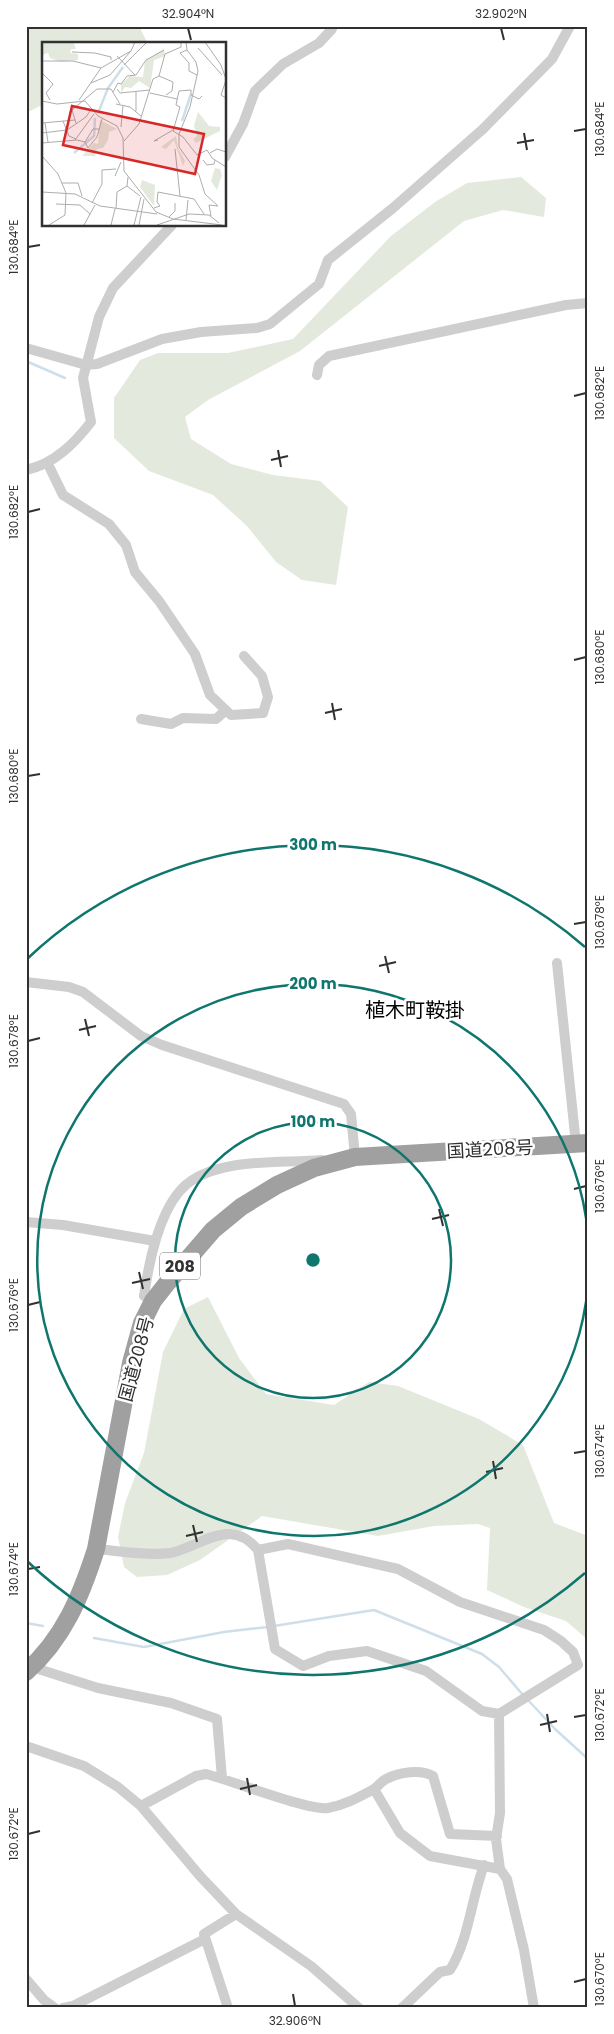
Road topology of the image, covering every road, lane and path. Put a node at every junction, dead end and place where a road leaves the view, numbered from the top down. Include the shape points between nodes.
1 (332, 26) edge
2 (570, 26) edge
3 (226, 155) edge
4 (171, 226) edge
5 (588, 303) edge
6 (26, 348) edge
7 (86, 365) junction
8 (317, 374) dead end
9 (46, 462) junction
10 (26, 470) edge
11 (244, 656) dead end
12 (226, 710) junction
13 (141, 719) dead end
14 (557, 963) dead end
15 (26, 982) edge
16 (582, 1144) edge
17 (355, 1156) junction
18 (26, 1222) edge
19 (155, 1241) junction
20 (154, 1301) junction
21 (96, 1549) junction
22 (258, 1550) junction
23 (29, 1669) edge
24 (499, 1714) junction
25 (26, 1746) edge
26 (222, 1778) junction
27 (374, 1790) junction
28 (141, 1806) junction
29 (497, 1836) junction
30 (484, 1865) junction
31 (500, 1869) junction
32 (236, 1914) junction
33 (205, 1939) junction
34 (26, 1978) edge
35 (55, 2008) edge
36 (63, 2008) edge
37 (228, 2008) edge
38 (359, 2008) edge
39 (402, 2008) edge
40 (534, 2008) edge

1 - 3 street via 320,44 283,64 255,91 243,124
2 - 7 street via 552,59 482,129 393,208 328,260 319,284 270,324 162,339 97,364
4 - 7 street via 113,288 99,317
5 - 8 street via 329,356 319,365
6 - 7 street
7 - 9 street via 83,388 91,422 76,441 59,456
9 - 10 street
9 - 12 street via 63,495 109,524 126,544 135,572 195,654 210,695
11 - 12 street via 262,676 268,697 263,713 231,715
12 - 13 street via 216,718 183,718 171,724
14 - 16 street
15 - 17 street via 69,987 83,992 141,1036 344,1104 352,1114
16 - 17 highway, 国道208号 / 208
17 - 19 street via 245,1164 193,1179 166,1216
17 - 20 highway, 国道208号 / 208 via 314,1168 241,1207 185,1259
18 - 19 street
19 - 20 street via 144,1296
20 - 21 highway, 国道208号 / 208 via 142,1323 132,1363
21 - 22 street via 170,1552 222,1534 241,1536
21 - 23 highway, 国道208号 / 208 via 74,1610 58,1638
22 - 24 street via 275,1649 303,1666 330,1656 367,1651 426,1672 482,1711
22 - 24 street via 288,1544 398,1568 460,1602 544,1630 573,1652 578,1665
23 - 26 street via 171,1703 217,1719
24 - 29 street via 500,1813
25 - 28 street via 84,1766
26 - 27 street via 326,1808 352,1802
26 - 28 street via 206,1774 196,1776
27 - 29 street via 385,1779 426,1772 433,1776 450,1834
27 - 30 street via 400,1833 430,1856
28 - 32 street
29 - 31 street
30 - 31 street
30 - 39 street via 475,1889 461,1953 450,1970 440,1972
31 - 40 street via 507,1879
32 - 33 street via 212,1927 204,1934
32 - 38 street via 311,1966
33 - 36 street via 73,2006
33 - 37 street
34 - 35 street

